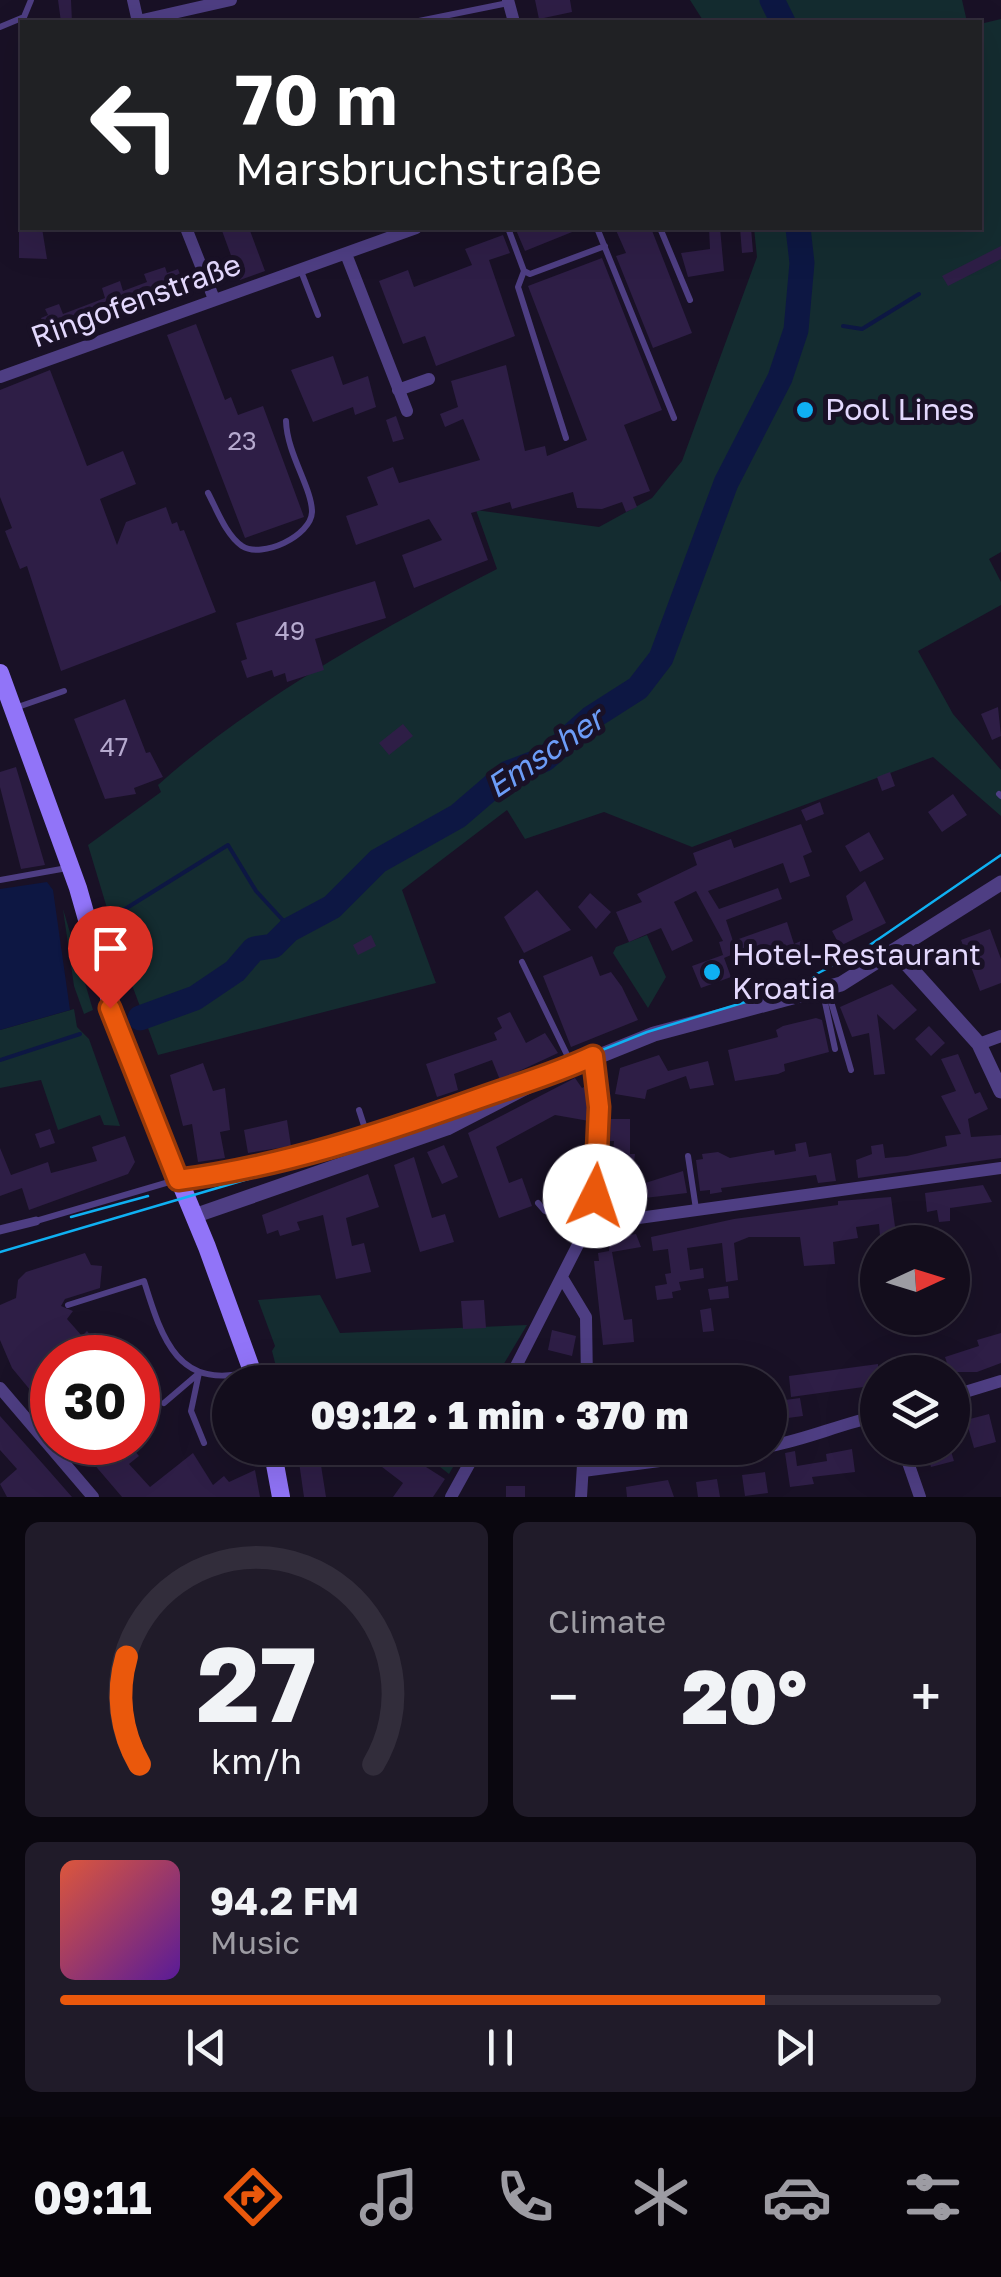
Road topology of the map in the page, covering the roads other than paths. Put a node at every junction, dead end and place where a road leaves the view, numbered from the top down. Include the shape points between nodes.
1 (31, 0) edge
2 (231, 0) edge
3 (508, 2) edge
4 (146, 20) edge
5 (424, 20) edge
6 (0, 27) edge
7 (187, 230) edge
8 (411, 230) edge
9 (509, 230) edge
10 (598, 230) edge
11 (661, 230) edge
12 (604, 246) junction
13 (346, 254) junction
14 (301, 270) junction
15 (524, 272) junction
16 (214, 299) junction
17 (690, 300) dead end
18 (318, 316) dead end
19 (1, 374) edge
20 (429, 379) dead end
21 (398, 390) junction
22 (407, 411) dead end
23 (674, 418) dead end
24 (286, 422) dead end
25 (566, 438) dead end
26 (208, 493) dead end
27 (0, 673) edge
28 (64, 691) dead end
29 (14, 708) junction
30 (70, 873) junction
31 (0, 880) edge
32 (1001, 883) edge
33 (897, 953) junction
34 (522, 962) dead end
35 (826, 990) junction
36 (1001, 1036) edge
37 (979, 1044) junction
38 (836, 1049) dead end
39 (593, 1056) junction
40 (572, 1066) junction
41 (851, 1070) dead end
42 (540, 1080) junction
43 (1001, 1090) edge
44 (359, 1110) dead end
45 (368, 1136) junction
46 (374, 1156) junction
47 (688, 1156) dead end
48 (1001, 1168) edge
49 (178, 1180) junction
50 (538, 1203) dead end
51 (696, 1210) junction
52 (194, 1216) junction
53 (36, 1221) joint
54 (588, 1224) junction
55 (0, 1230) edge
56 (563, 1279) junction
57 (68, 1306) dead end
58 (251, 1365) edge
59 (517, 1365) edge
60 (586, 1365) edge
61 (199, 1373) junction
62 (212, 1374) edge
63 (1001, 1382) edge
64 (0, 1388) edge
65 (970, 1391) edge
66 (164, 1403) dead end
67 (860, 1420) edge
68 (204, 1443) dead end
69 (787, 1443) edge
70 (275, 1465) edge
71 (468, 1465) edge
72 (583, 1465) edge
73 (629, 1465) edge
74 (909, 1465) edge
75 (583, 1471) junction
76 (94, 1497) edge
77 (281, 1497) edge
78 (450, 1497) edge
79 (581, 1497) edge
80 (920, 1497) edge

1 - 6 lane via 24,17
2 - 4 street
3 - 5 lane
7 - 16 street
8 - 13 street, Ringofenstraße
9 - 15 lane
10 - 12 lane
11 - 17 lane
12 - 15 lane
12 - 23 lane
13 - 14 street, Ringofenstraße
13 - 21 street
14 - 16 street, Ringofenstraße
14 - 18 lane
15 - 25 lane via 518,287
16 - 19 street, Ringofenstraße
20 - 21 street
21 - 22 street
24 - 26 lane via 287,444 312,510 297,536 253,550 242,546
27 - 29 main road
28 - 29 lane
29 - 30 main road
30 - 31 lane
30 - 49 main road via 122,1042
32 - 33 street
33 - 35 street
33 - 37 street
34 - 40 lane
35 - 38 lane
35 - 39 street via 684,1024
35 - 41 lane
36 - 37 street
37 - 43 street
39 - 40 street
39 - 54 street via 599,1143
40 - 42 street
42 - 45 street
42 - 46 street
44 - 45 lane
45 - 46 lane
45 - 49 street via 257,1168
46 - 52 street
47 - 51 lane
48 - 51 street
49 - 52 main road
49 - 53 lane
50 - 54 lane
51 - 54 street
52 - 58 main road
53 - 55 street
54 - 56 street
56 - 59 street
56 - 60 street via 586,1317
57 - 61 lane via 144,1281 172,1351
61 - 62 lane
61 - 66 lane
61 - 68 lane via 191,1410
63 - 65 street
64 - 76 street
67 - 69 street
70 - 77 main road
71 - 78 street
72 - 75 street
73 - 75 street
74 - 80 street
75 - 79 street

